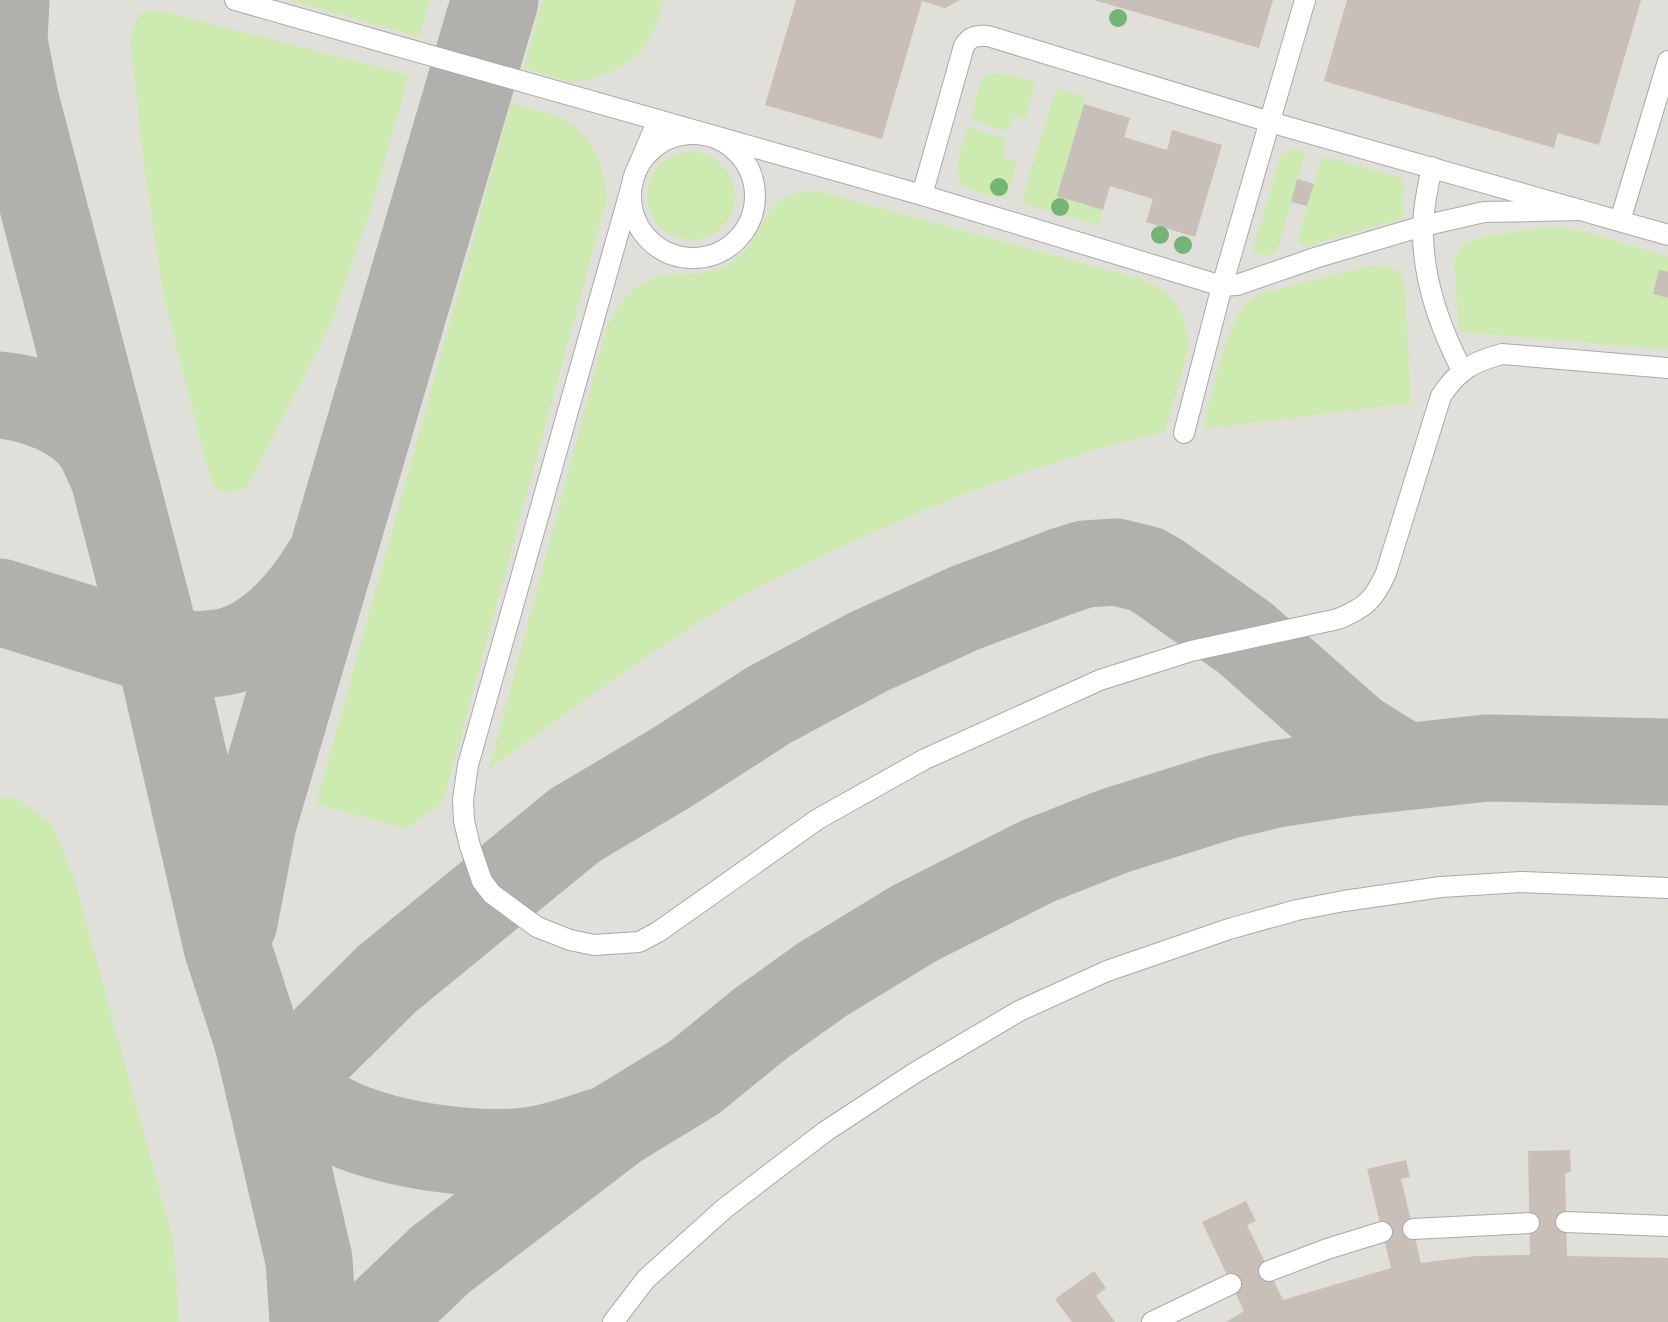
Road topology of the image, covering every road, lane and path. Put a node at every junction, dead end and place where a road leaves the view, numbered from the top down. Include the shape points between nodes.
1 (235, 0) edge
2 (1305, 0) edge
3 (1668, 61) edge
4 (657, 122) junction
5 (1270, 122) junction
6 (712, 137) junction
7 (1432, 167) junction
8 (635, 174) junction
9 (922, 195) junction
10 (1581, 210) junction
11 (1620, 221) junction
12 (1423, 226) junction
13 (1668, 235) edge
14 (1222, 286) junction
15 (1668, 368) edge
16 (1462, 370) junction
17 (1184, 433) dead end
18 (1668, 888) edge
19 (1566, 1222) dead end
20 (1529, 1223) dead end
21 (1668, 1226) edge
22 (1413, 1229) dead end
23 (1382, 1232) dead end
24 (1269, 1271) dead end
25 (1231, 1284) dead end
26 (613, 1322) edge
27 (1152, 1322) edge

1 - 4 lane
2 - 5 lane
3 - 11 lane
4 - 6 lane
4 - 8 lane
5 - 7 lane
5 - 9 lane via 978,35 968,39 964,46
5 - 14 lane
6 - 8 lane via 675,136 657,145
6 - 8 lane via 739,154 754,182 755,199 745,231 717,253 682,257 650,240 632,209
6 - 9 lane
7 - 10 lane
7 - 12 lane
8 - 16 lane via 472,754 463,800 470,846 482,881 492,894 537,927 582,942 639,942 818,819 925,759 1100,680 1191,651 1356,612 1378,591 1386,573 1441,396
9 - 14 lane
10 - 11 lane
10 - 12 lane via 1485,212
11 - 13 lane
12 - 14 lane via 1237,285
12 - 16 lane via 1436,311
14 - 17 lane
15 - 16 lane via 1502,354
18 - 26 lane via 1521,882 1441,886 1344,900 1229,929 1107,971 1019,1011 826,1131 725,1208 646,1279
19 - 21 lane
20 - 22 lane
23 - 24 lane
25 - 27 lane

